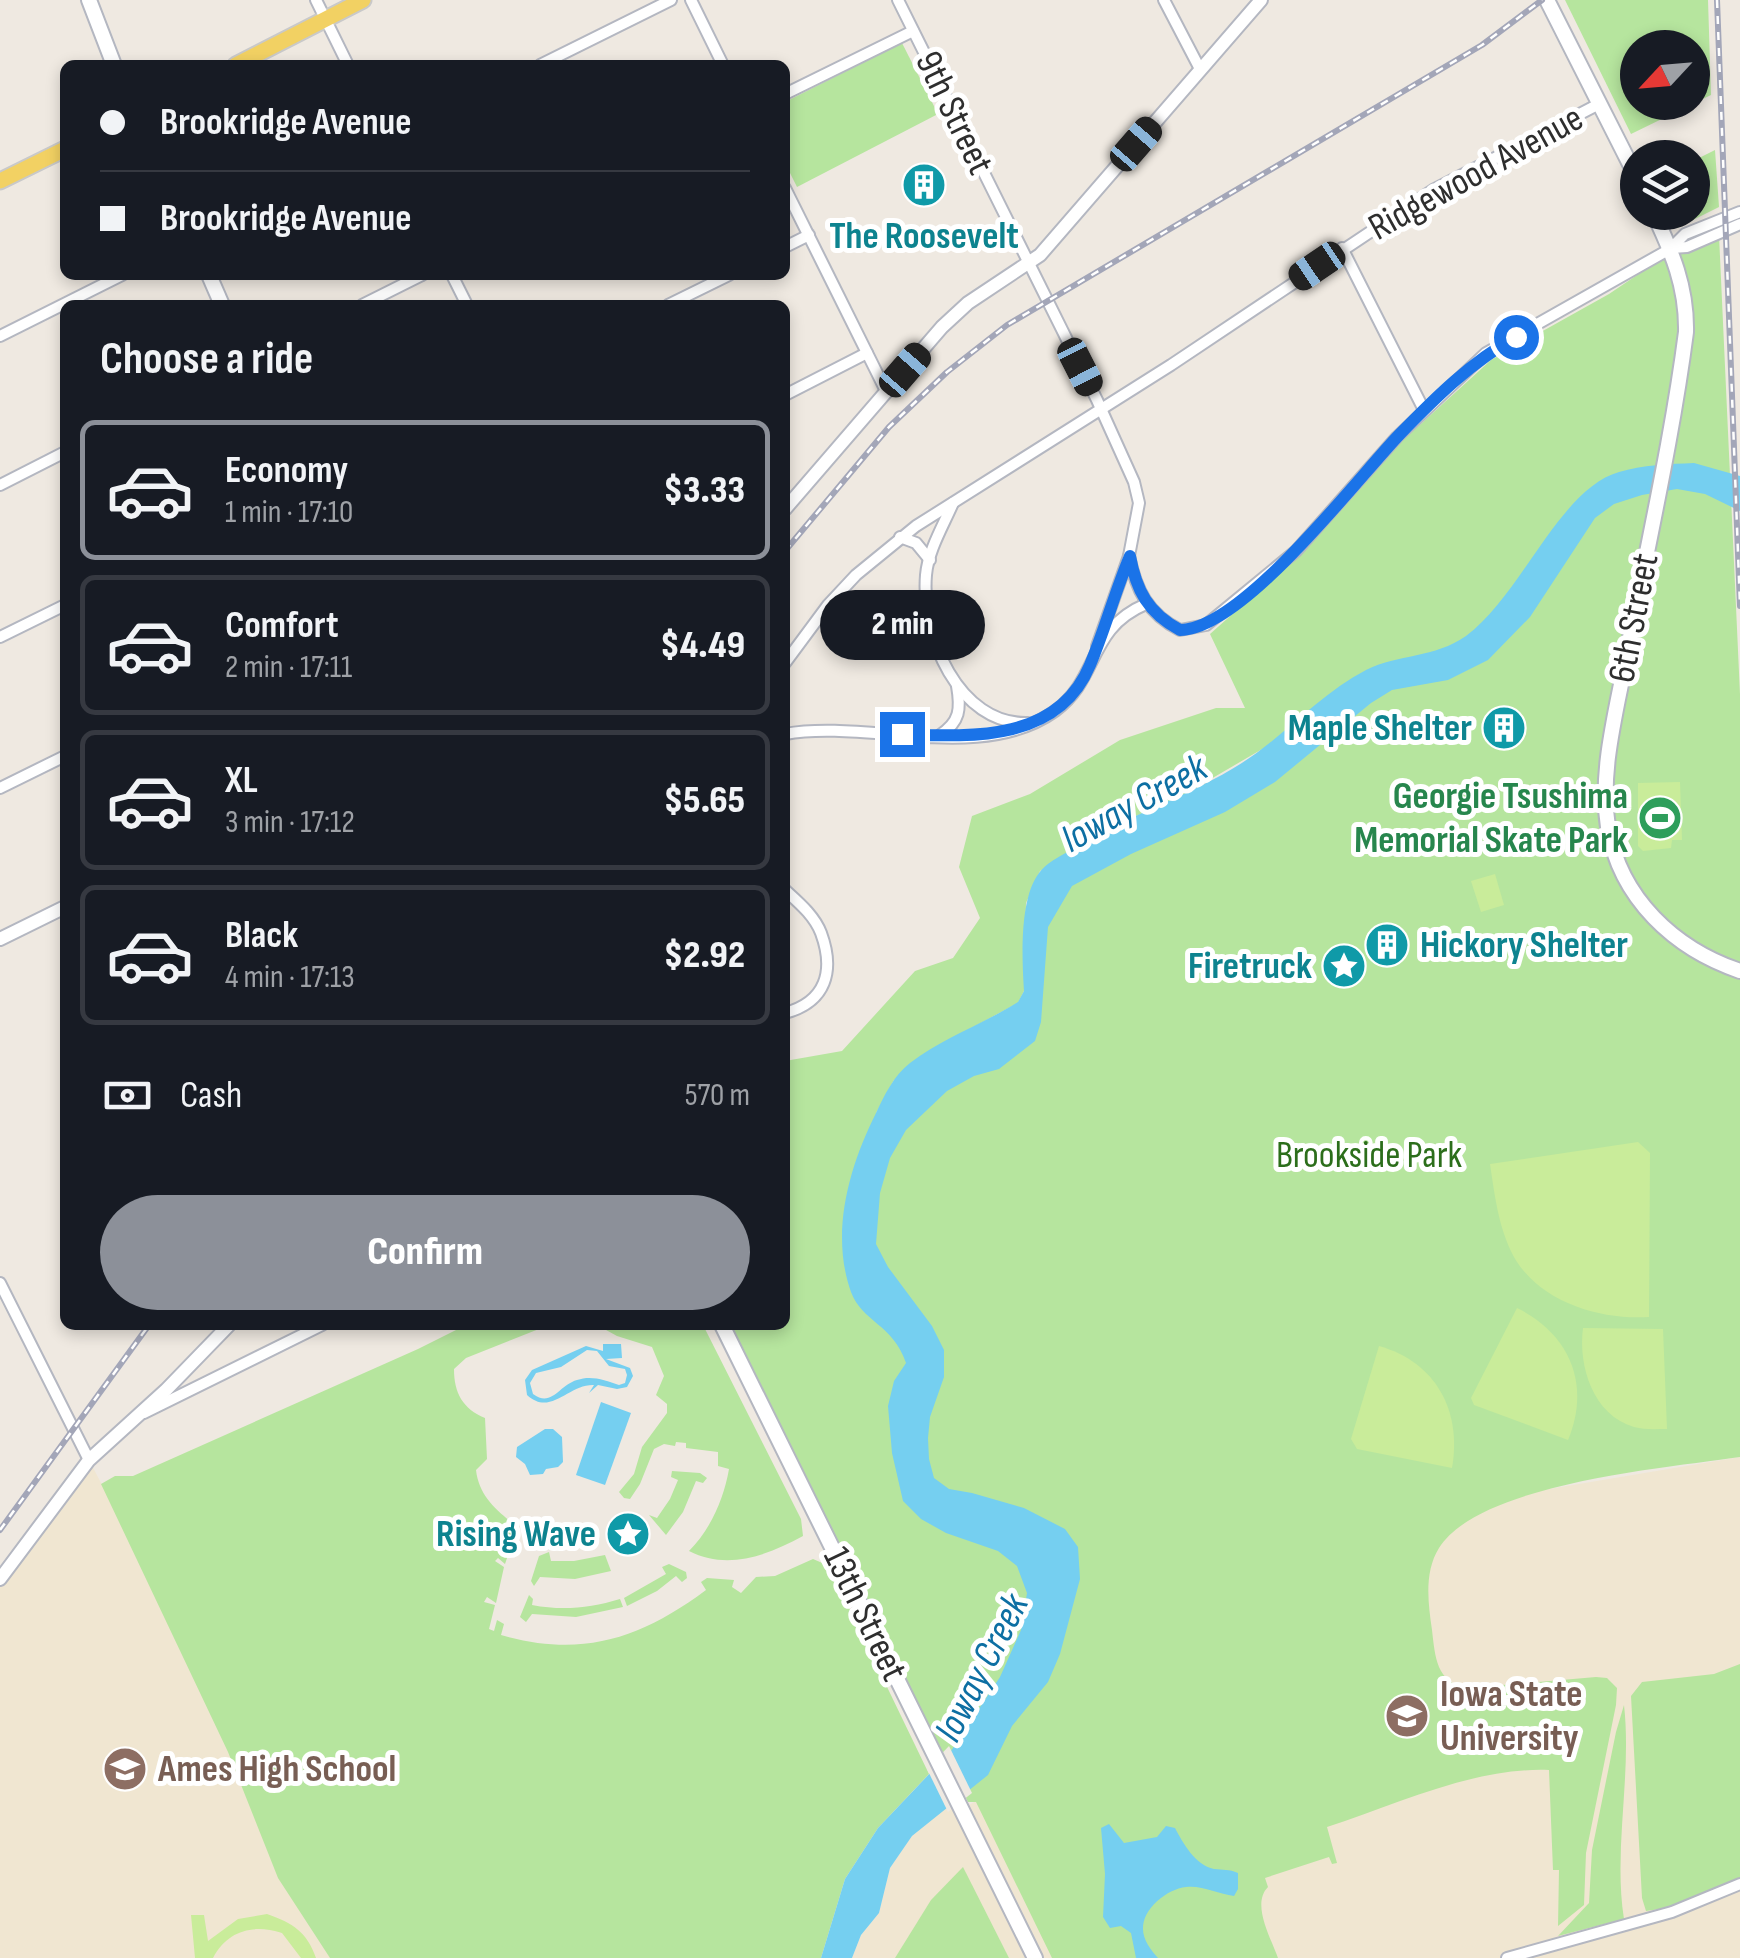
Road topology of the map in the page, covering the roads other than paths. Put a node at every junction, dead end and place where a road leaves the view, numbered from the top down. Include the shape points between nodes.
1 (89, 0) edge
2 (316, 0) edge
3 (363, 0) edge
4 (671, 0) edge
5 (691, 0) edge
6 (898, 0) edge
7 (1164, 0) edge
8 (1261, 0) edge
9 (1548, 0) edge
10 (326, 19) junction
11 (913, 31) junction
12 (112, 60) edge
13 (246, 60) edge
14 (346, 60) edge
15 (550, 60) edge
16 (721, 60) edge
17 (1200, 70) junction
18 (790, 92) edge
19 (1600, 104) junction
20 (1620, 144) edge
21 (60, 152) edge
22 (0, 182) edge
23 (790, 198) edge
24 (1740, 212) edge
25 (1740, 224) edge
26 (1662, 230) edge
27 (808, 236) junction
28 (790, 245) edge
29 (1342, 248) junction
30 (1670, 248) junction
31 (1029, 264) junction
32 (112, 280) edge
33 (412, 280) edge
34 (719, 280) edge
35 (72, 300) edge
36 (372, 300) edge
37 (678, 300) edge
38 (60, 306) edge
39 (0, 336) edge
40 (868, 353) junction
41 (886, 391) junction
42 (790, 392) edge
43 (1102, 409) junction
44 (1424, 410) junction
45 (60, 455) edge
46 (0, 485) edge
47 (790, 503) edge
48 (953, 504) junction
49 (900, 537) junction
50 (1130, 556) junction
51 (930, 560) junction
52 (1146, 604) junction
53 (60, 607) edge
54 (0, 637) edge
55 (1097, 646) junction
56 (790, 656) edge
57 (957, 685) junction
58 (1034, 722) junction
59 (790, 733) edge
60 (940, 736) junction
61 (60, 758) edge
62 (0, 788) edge
63 (790, 895) edge
64 (60, 909) edge
65 (0, 939) edge
66 (1740, 971) edge
67 (790, 1012) edge
68 (0, 1284) edge
69 (225, 1330) edge
70 (312, 1330) edge
71 (724, 1330) edge
72 (134, 1418) junction
73 (88, 1460) junction
74 (0, 1579) edge
75 (1740, 1884) edge
76 (1035, 1958) edge
77 (1508, 1958) edge

1 - 12 main road
2 - 10 street
3 - 10 main road
4 - 15 street
5 - 16 street
6 - 11 street, 9th Street
7 - 17 street
8 - 17 street
9 - 19 main road
10 - 13 main road
10 - 14 street
11 - 18 street
11 - 31 street, 9th Street
17 - 31 street
19 - 20 main road
19 - 29 street, Ridgewood Avenue via 1434,190
21 - 22 main road
23 - 27 street
24 - 30 street via 1685,234
25 - 30 street
26 - 30 main road, 6th Street
27 - 28 street
27 - 40 street
29 - 43 street, Ridgewood Avenue
29 - 44 street
30 - 44 street via 1486,353
30 - 66 main road, 6th Street via 1684,292 1682,366 1607,771 1606,814 1638,900 1698,954
31 - 41 street via 942,326
31 - 43 street, 9th Street
32 - 35 street
33 - 36 street
34 - 37 street
38 - 39 street
40 - 41 street
40 - 42 street
41 - 47 street
43 - 48 street, Ridgewood Avenue
43 - 50 street, 9th Street via 1139,503
44 - 52 street via 1296,550 1206,625 1180,630
45 - 46 street
48 - 49 street, Ridgewood Avenue
48 - 51 street
49 - 51 street
49 - 56 street, Ridgewood Avenue via 828,605
50 - 52 street, 9th Street
50 - 55 street, 9th Street
51 - 57 street via 926,602 932,630
52 - 55 street via 1113,624
53 - 54 street
55 - 58 street via 1074,692
57 - 58 street via 998,718
57 - 60 street via 958,718
58 - 60 street via 994,734
59 - 60 street
61 - 62 street
63 - 67 street via 821,933 826,970 820,995
64 - 65 street
68 - 73 street
69 - 72 street
70 - 72 street
71 - 76 main road, 13th Street
72 - 73 street
73 - 74 street
75 - 77 street via 1672,1912

